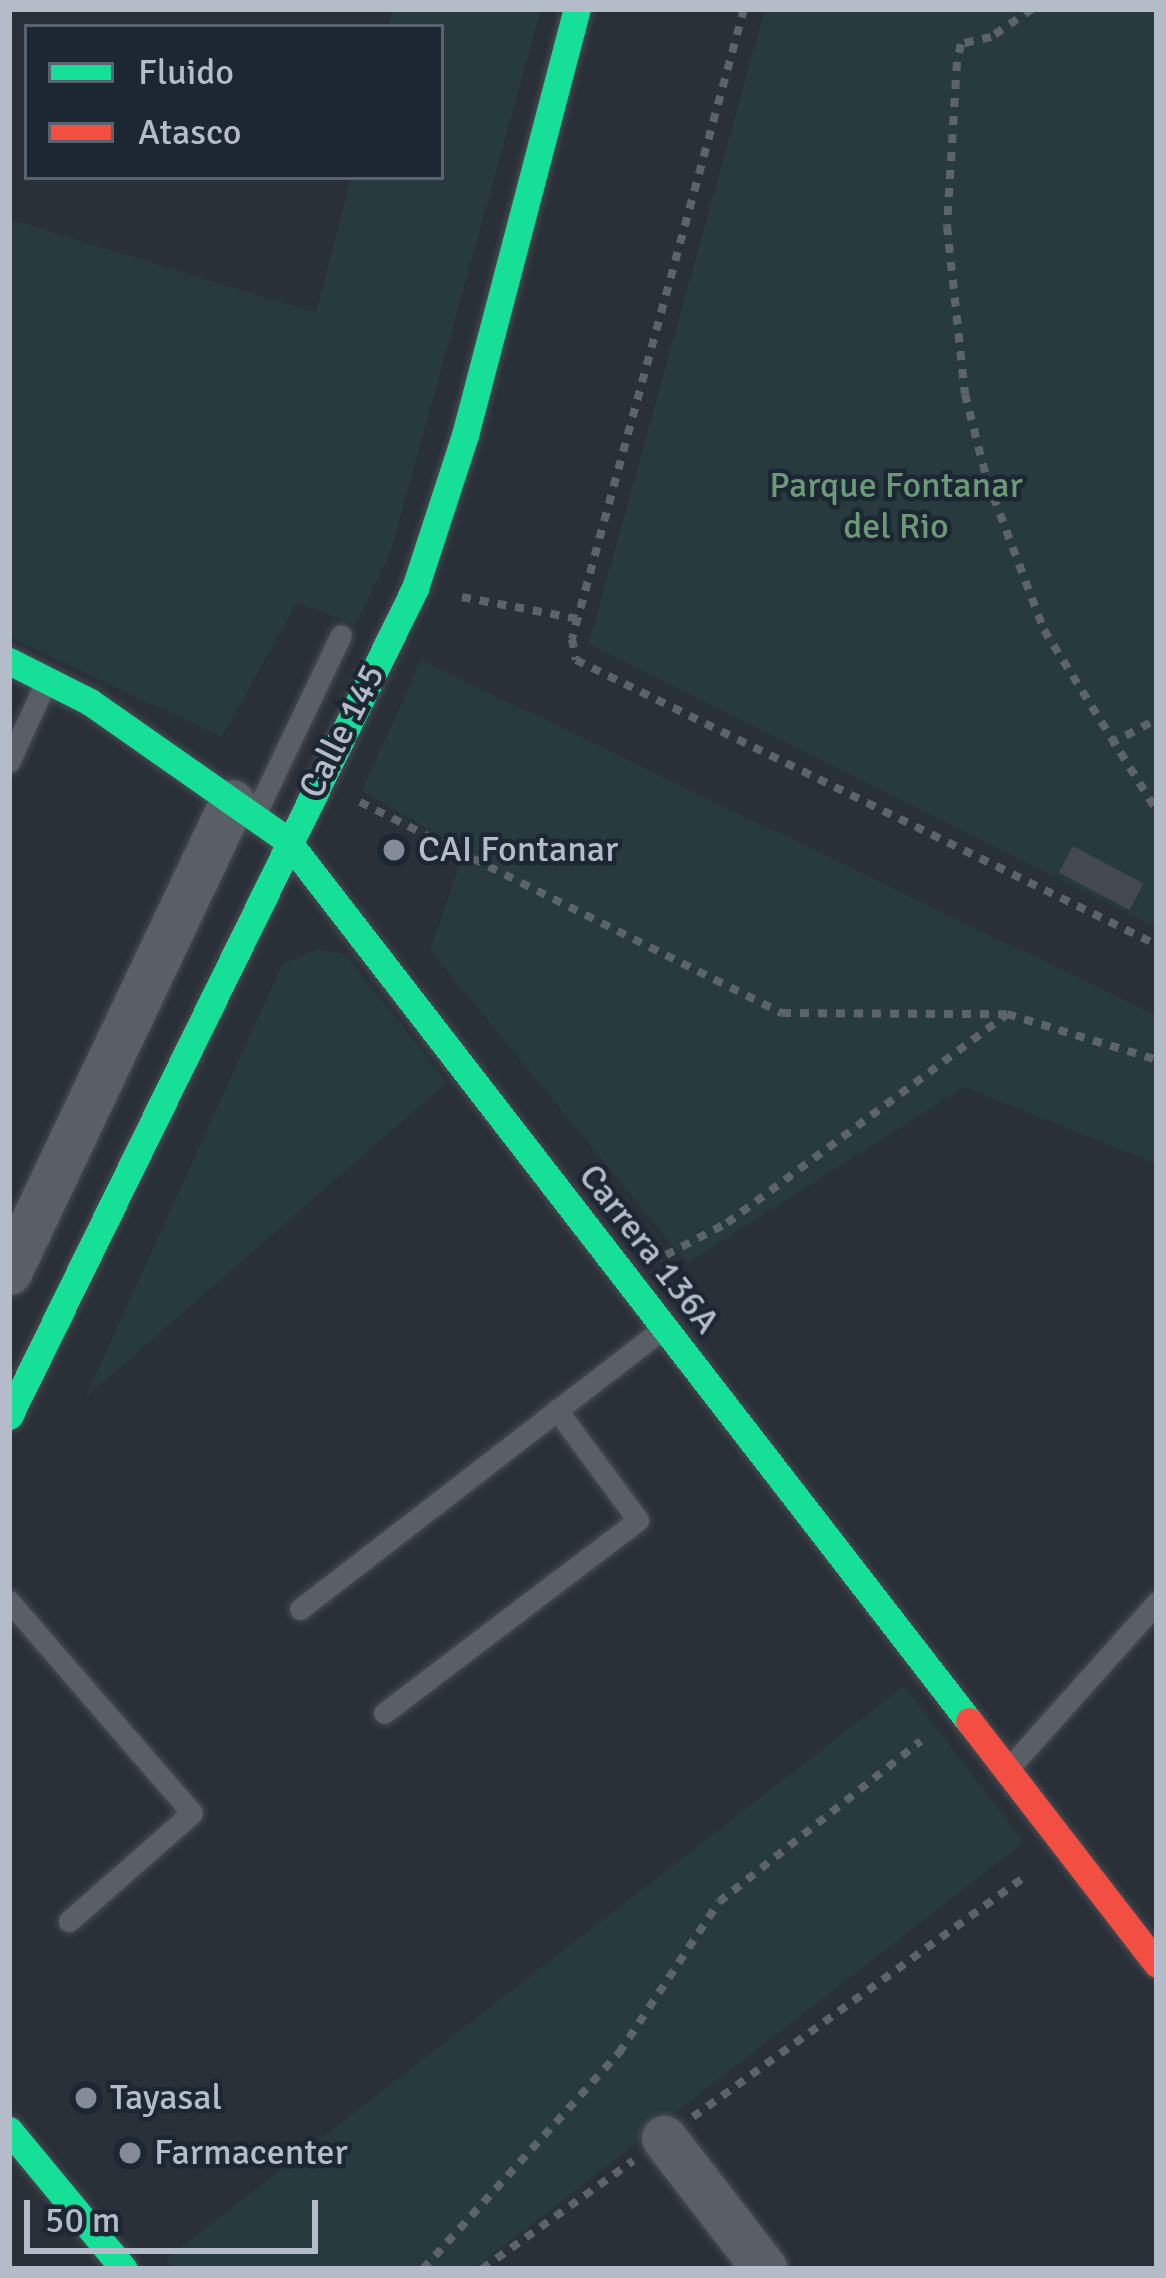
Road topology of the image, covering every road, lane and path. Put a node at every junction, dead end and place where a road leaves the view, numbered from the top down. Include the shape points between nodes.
1 (577, 9) edge
2 (744, 9) edge
3 (1032, 9) edge
4 (415, 588) junction
5 (578, 619) junction
6 (341, 635) dead end
7 (9, 661) edge
8 (48, 677) junction
9 (1156, 717) edge
10 (1110, 744) junction
11 (9, 762) edge
12 (316, 780) junction
13 (243, 810) junction
14 (1157, 811) edge
15 (286, 839) junction
16 (1157, 945) edge
17 (1007, 1014) junction
18 (1157, 1060) edge
19 (9, 1272) edge
20 (624, 1277) junction
21 (664, 1328) junction
22 (557, 1410) junction
23 (9, 1416) edge
24 (9, 1601) edge
25 (1157, 1602) edge
26 (300, 1609) dead end
27 (961, 1710) junction
28 (384, 1713) dead end
29 (1007, 1771) junction
30 (1066, 1847) junction
31 (69, 1921) dead end
32 (1157, 1964) edge
33 (9, 2130) edge
34 (664, 2138) junction
35 (124, 2269) edge
36 (423, 2269) edge
37 (482, 2269) edge
38 (765, 2269) edge

1 - 4 street, Calle 145 via 465,435
2 - 5 path
3 - 10 path via 991,37 961,44 949,139 954,317 976,437 1013,557
4 - 5 path
4 - 12 street, Calle 145
5 - 16 path via 572,650 585,668
6 - 13 lane
7 - 8 street, Carrera 136A
8 - 11 lane
8 - 13 street, Carrera 136A
9 - 10 path
10 - 14 path
12 - 15 street, Calle 145
12 - 17 path via 782,1013
13 - 15 street, Carrera 136A
13 - 19 street
15 - 20 street, Carrera 136A
15 - 23 street, Calle 145
17 - 18 path
17 - 20 path via 727,1222
20 - 21 street, Carrera 136A
21 - 22 lane
21 - 27 street, Carrera 136A
22 - 26 lane
22 - 28 lane via 638,1520
24 - 31 lane via 192,1814
25 - 29 lane
27 - 29 street, Carrera 136A
27 - 36 path via 718,1902 619,2053
29 - 30 street, Carrera 136A
30 - 32 street, Carrera 136A
30 - 34 path
33 - 35 street
34 - 37 path
34 - 38 street

